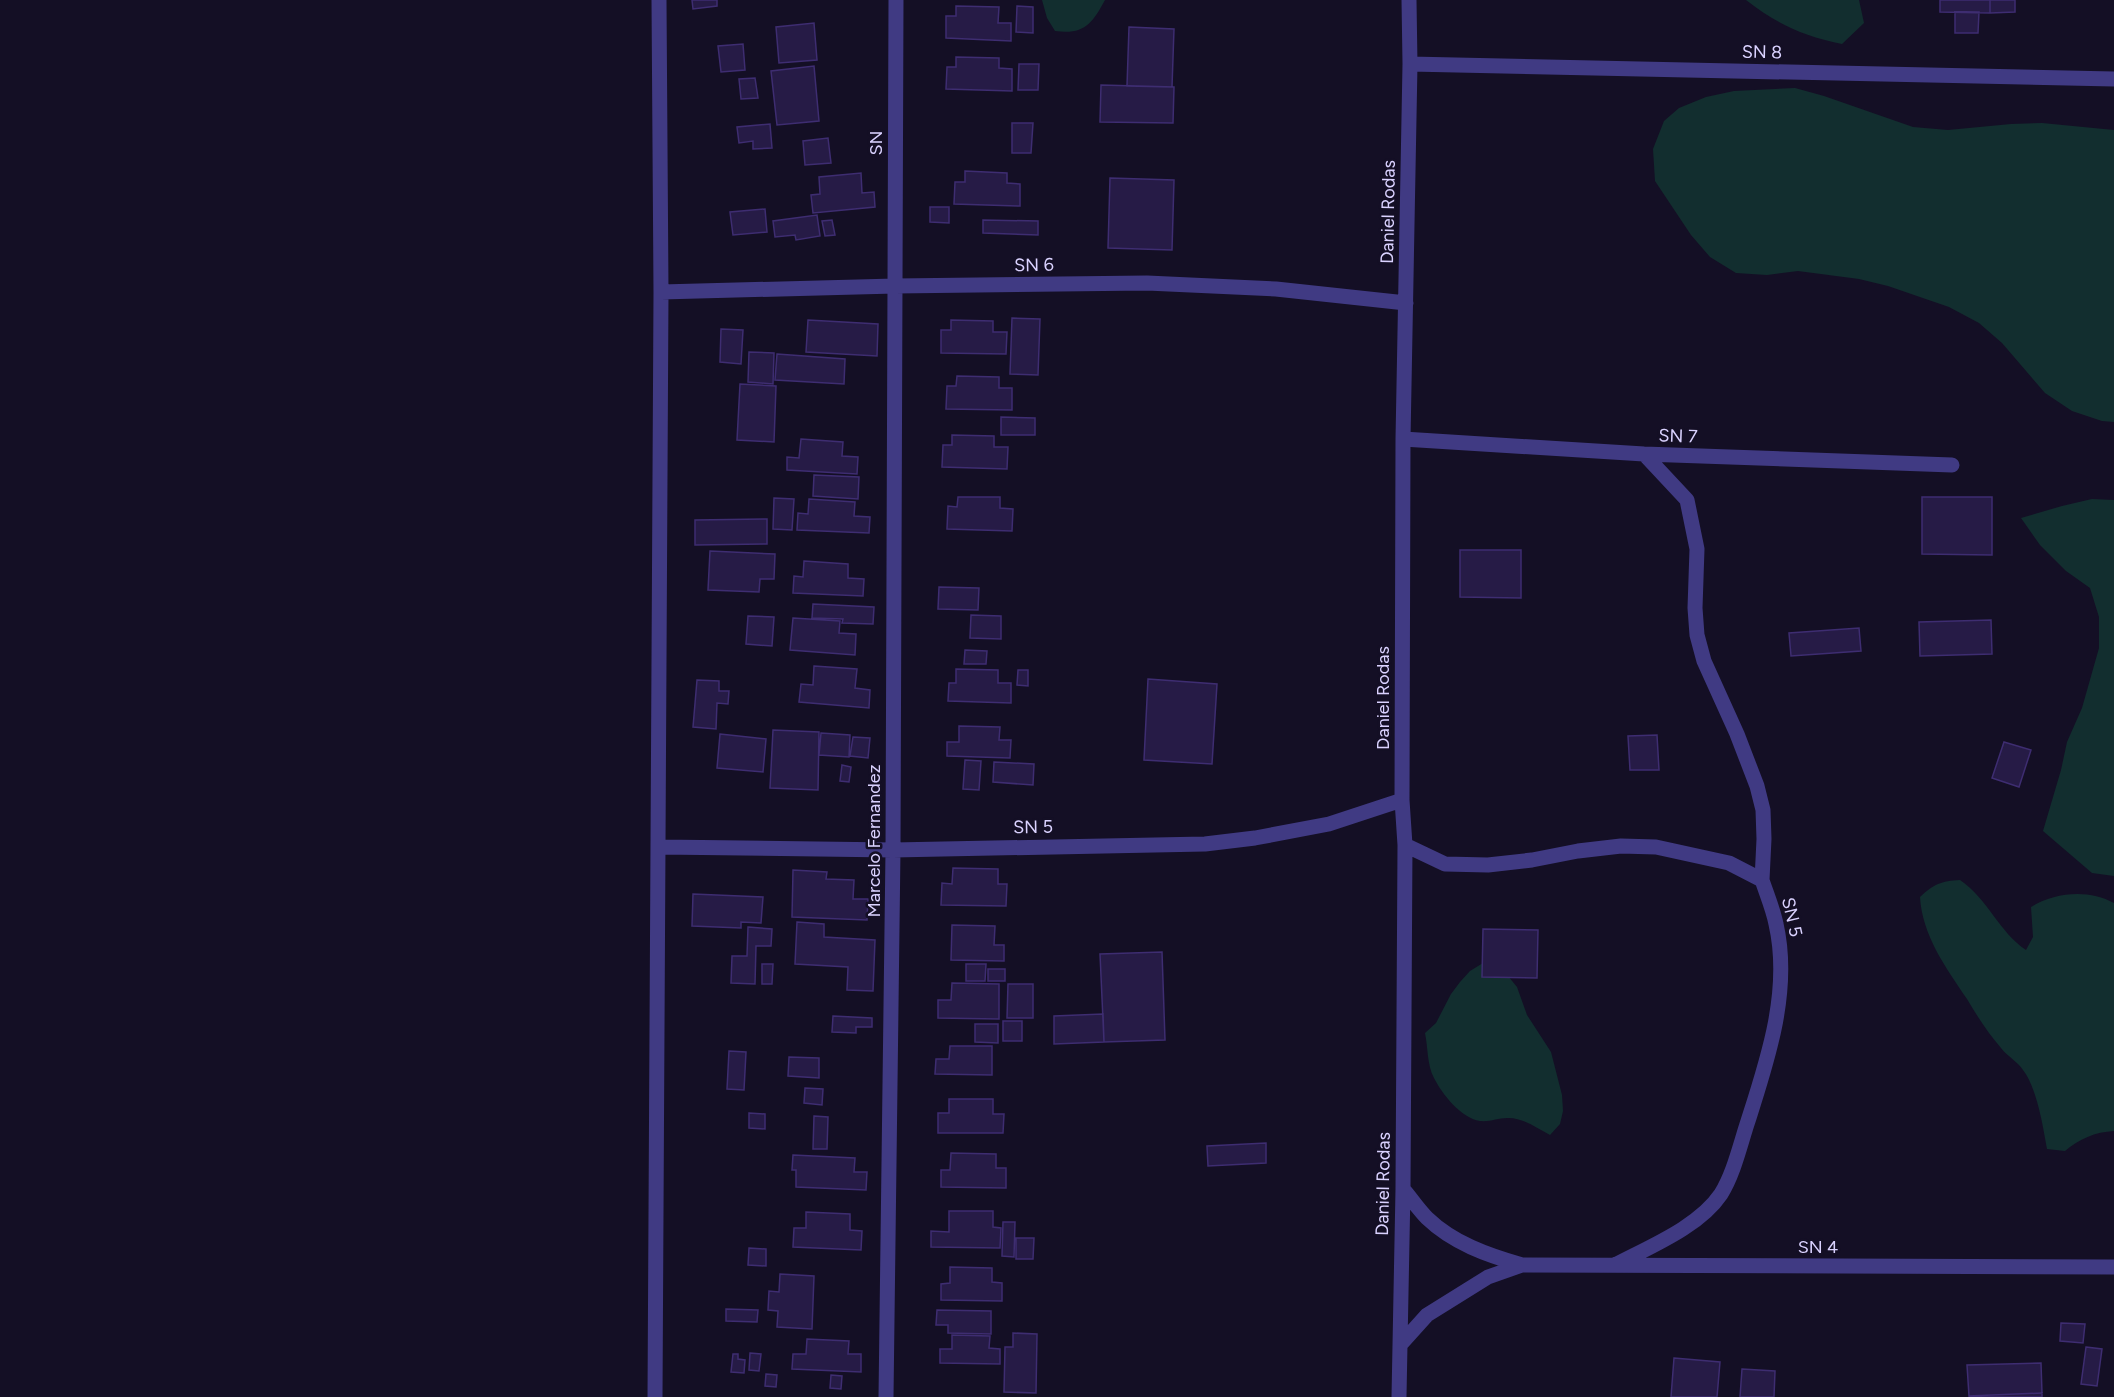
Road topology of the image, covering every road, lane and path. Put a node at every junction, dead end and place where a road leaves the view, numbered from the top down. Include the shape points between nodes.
1 (659, 0) edge
2 (897, 0) edge
3 (1409, 0) edge
4 (1410, 64) junction
5 (2114, 79) edge
6 (895, 286) junction
7 (661, 292) junction
8 (1406, 303) junction
9 (1403, 439) junction
10 (1644, 454) junction
11 (1952, 465) dead end
12 (1402, 800) junction
13 (1405, 845) junction
14 (660, 847) junction
15 (893, 850) junction
16 (1762, 880) junction
17 (1403, 1189) junction
18 (1521, 1265) junction
19 (1615, 1265) junction
20 (2114, 1267) edge
21 (1400, 1345) junction
22 (655, 1397) edge
23 (886, 1397) edge
24 (1398, 1397) edge

1 - 7 street
2 - 6 street, SN
3 - 4 street, Daniel Rodas
4 - 5 street, SN 8
4 - 8 street, Daniel Rodas
6 - 7 street, SN 6
6 - 8 street, SN 6 via 1147,283 1276,289
6 - 15 street, Marcelo Fernandez
7 - 14 street
8 - 9 street, Daniel Rodas
9 - 10 street, SN 7
9 - 12 street, Daniel Rodas
10 - 11 street, SN 7
10 - 16 street via 1687,500 1697,549 1697,635 1704,662 1757,786 1763,810
12 - 13 street, Daniel Rodas
12 - 15 street, SN 5 via 1329,824 1205,844
13 - 16 street, SN 5 via 1445,864 1532,860 1621,846 1656,847 1729,863
13 - 17 street, Daniel Rodas
14 - 15 street, SN 5
14 - 22 street
15 - 23 street, Marcelo Fernandez
16 - 19 street, SN 5 via 1776,925 1780,957 1777,1015 1735,1163 1721,1194 1698,1219
17 - 18 street, SN 4 via 1427,1218 1451,1237 1486,1255
17 - 21 street, Daniel Rodas
18 - 19 street, SN 4
18 - 21 street, SN 4 via 1488,1277 1427,1316
19 - 20 street, SN 4
21 - 24 street, Daniel Rodas

